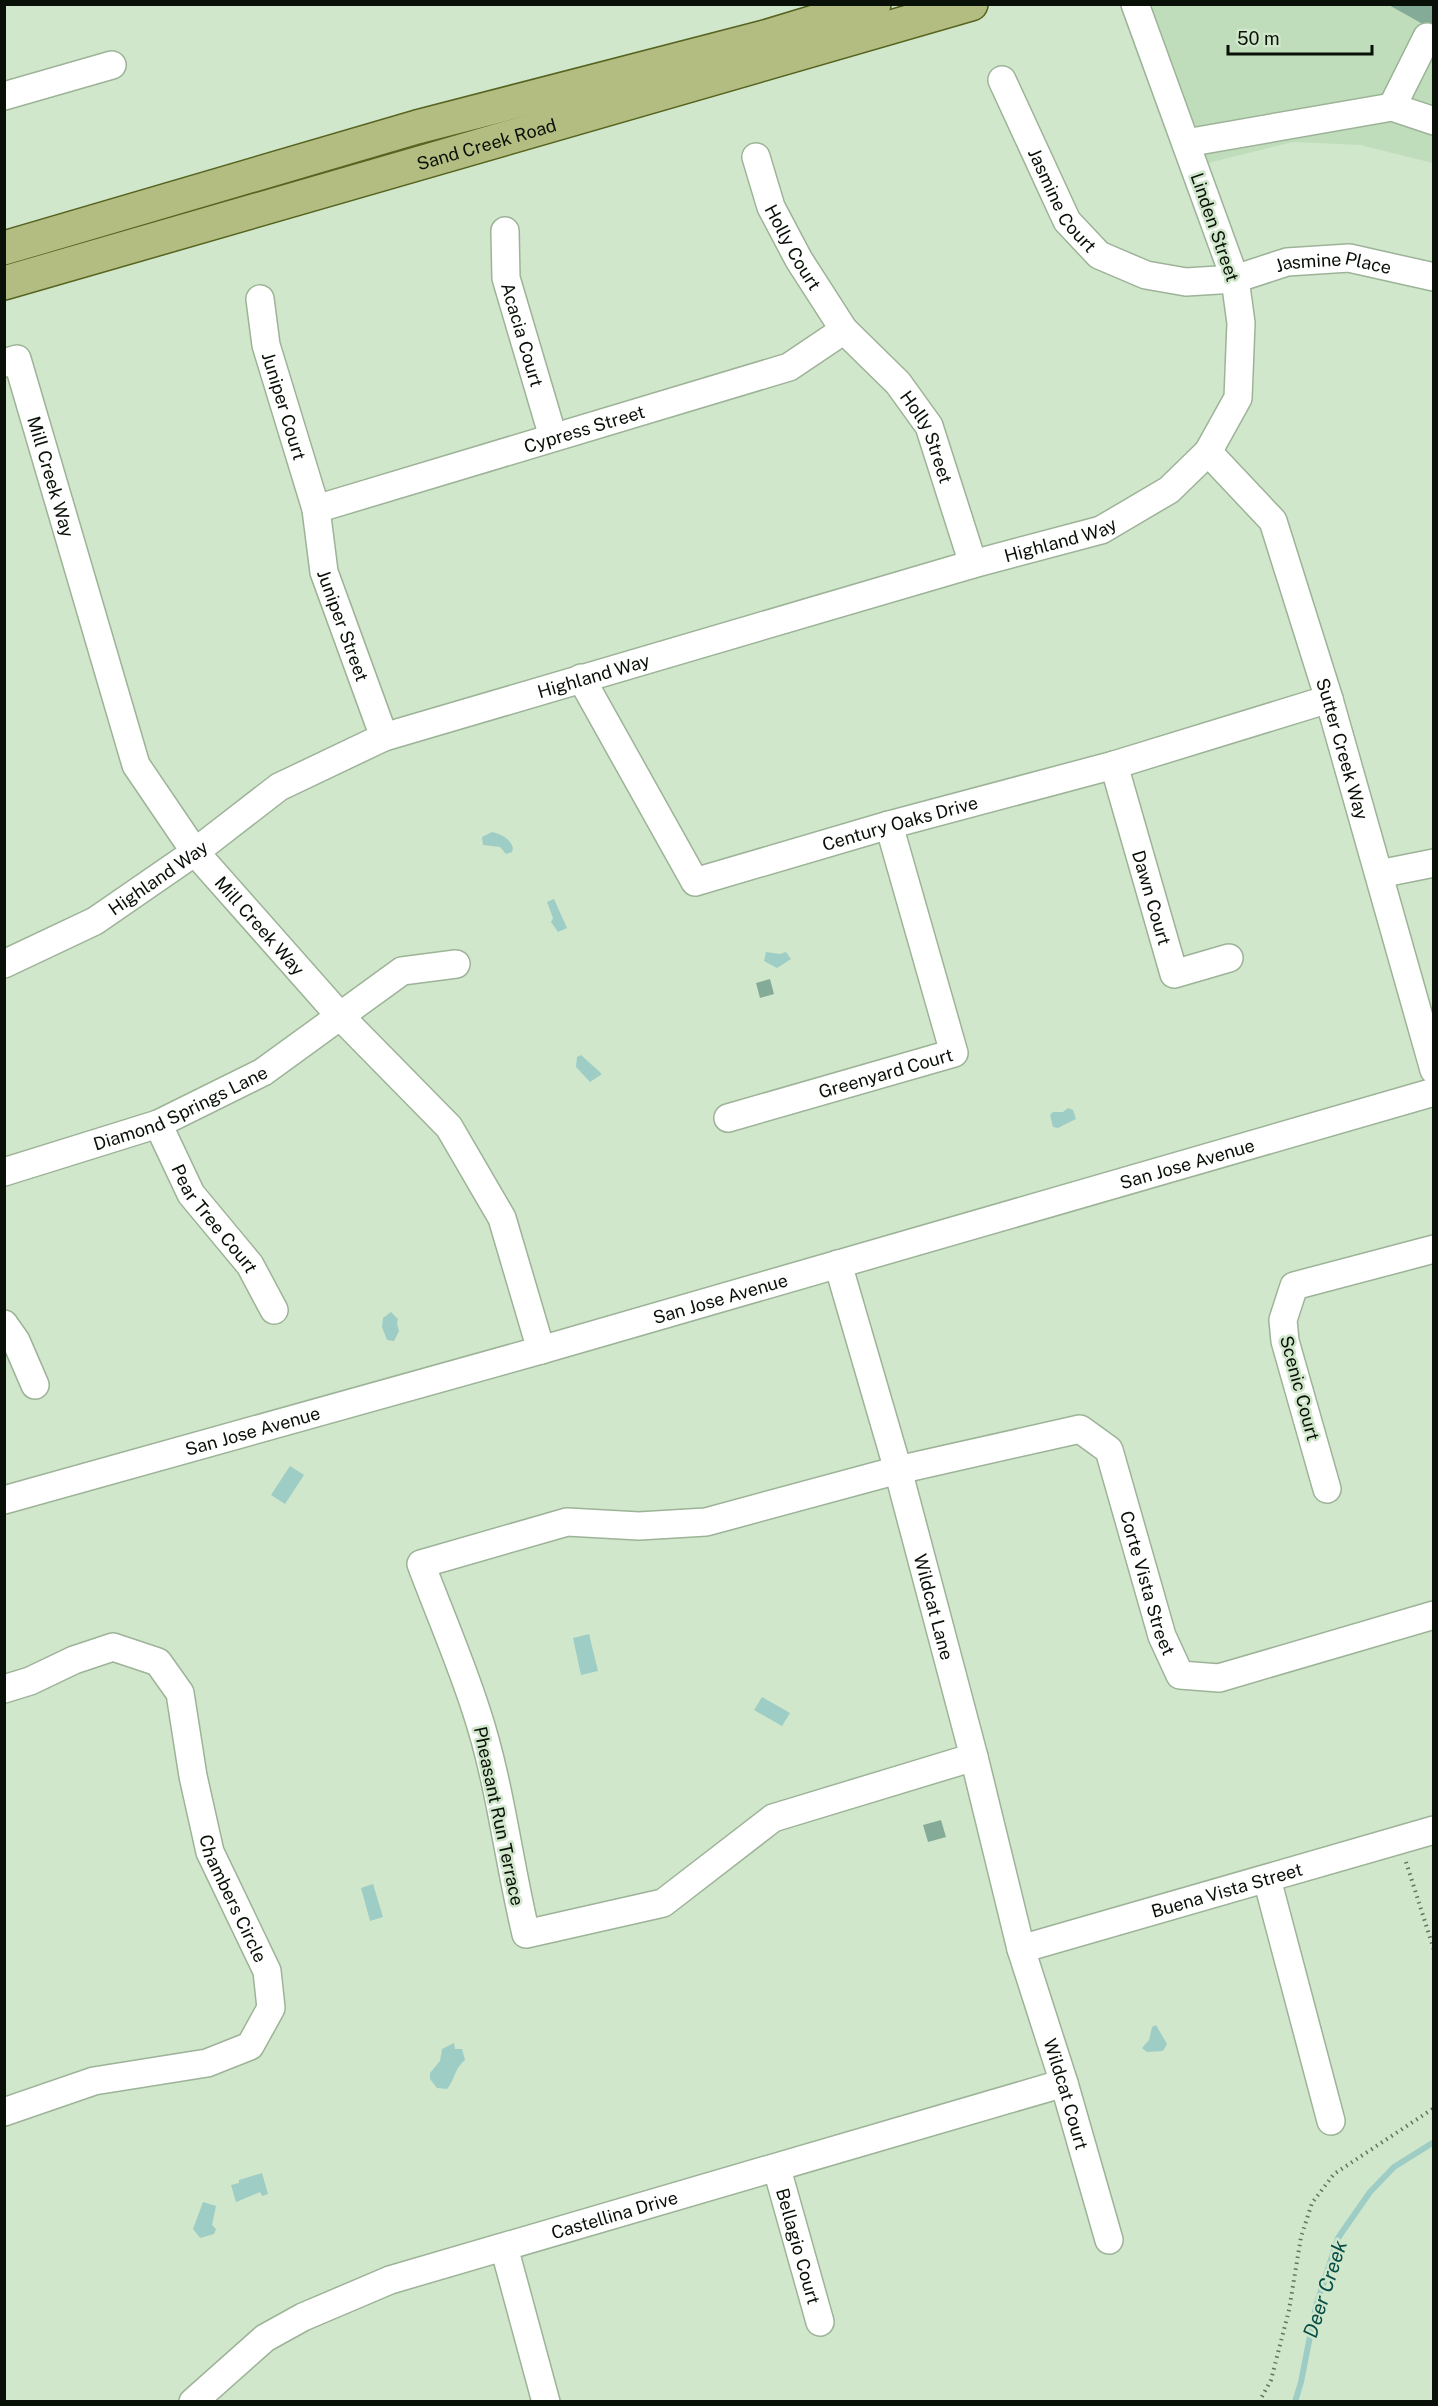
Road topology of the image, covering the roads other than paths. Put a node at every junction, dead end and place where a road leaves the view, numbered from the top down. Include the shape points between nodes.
1 (874, 4) edge
2 (971, 4) edge
3 (1135, 4) edge
4 (1434, 41) edge
5 (112, 65) dead end
6 (1002, 80) dead end
7 (4, 96) edge
8 (1392, 107) junction
9 (1434, 121) edge
10 (1186, 143) junction
11 (756, 157) dead end
12 (506, 231) dead end
13 (4, 249) edge
14 (1434, 277) edge
15 (1235, 279) junction
16 (4, 283) edge
17 (260, 299) dead end
18 (844, 330) junction
19 (11, 361) edge
20 (553, 437) junction
21 (1208, 452) junction
22 (315, 509) junction
23 (973, 564) junction
24 (580, 678) junction
25 (1329, 699) junction
26 (384, 737) junction
27 (1114, 765) junction
28 (889, 825) junction
29 (195, 852) junction
30 (1434, 863) edge
31 (1379, 874) junction
32 (1229, 958) dead end
33 (4, 964) edge
34 (456, 964) dead end
35 (340, 1016) junction
36 (1434, 1070) edge
37 (1434, 1092) edge
38 (728, 1118) dead end
39 (158, 1124) junction
40 (4, 1172) edge
41 (1434, 1250) edge
42 (838, 1264) junction
43 (274, 1310) dead end
44 (4, 1324) edge
45 (541, 1350) junction
46 (35, 1385) dead end
47 (898, 1470) junction
48 (1327, 1490) dead end
49 (4, 1500) edge
50 (1434, 1615) edge
51 (4, 1689) edge
52 (974, 1756) junction
53 (1434, 1830) edge
54 (1267, 1879) junction
55 (1021, 1949) junction
56 (1064, 2084) junction
57 (4, 2112) edge
58 (1330, 2121) dead end
59 (777, 2169) junction
60 (1109, 2240) dead end
61 (504, 2247) junction
62 (820, 2322) dead end
63 (209, 2396) edge
64 (546, 2402) edge

1 - 13 main road, Sand Creek Road via 765,37 417,127
2 - 16 main road, Sand Creek Road
3 - 10 street, Linden Street
4 - 8 street via 1427,37
5 - 7 street
6 - 15 street, Jasmine Court via 1067,221 1099,255 1146,275 1186,282
8 - 9 street
8 - 10 street
10 - 15 street, Linden Street
11 - 18 street, Holly Court via 771,207
12 - 20 street, Acacia Court via 506,278
14 - 15 street, Jasmine Place via 1349,258 1287,262
15 - 21 street, Linden Street via 1241,322 1238,398
17 - 22 street, Juniper Court via 266,345
18 - 20 street, Cypress Street via 789,366
18 - 23 street, Holly Street via 898,383 928,426
19 - 29 street, Mill Creek Way via 136,765
20 - 22 street, Cypress Street
21 - 23 street, Highland Way via 1169,490 1101,530
21 - 25 street, Sutter Creek Way via 1273,521
22 - 26 street, Juniper Street via 324,572
23 - 24 street, Highland Way
24 - 26 street, Highland Way
24 - 28 street, Century Oaks Drive via 695,882
25 - 27 street, Century Oaks Drive
25 - 31 street, Sutter Creek Way
26 - 29 street, Highland Way via 279,787
27 - 28 street, Century Oaks Drive
27 - 32 street, Dawn Court via 1174,974
28 - 38 street, Greenyard Court via 954,1053
29 - 33 street, Highland Way via 95,921
29 - 35 street, Mill Creek Way
30 - 31 street
31 - 36 street, Sutter Creek Way
34 - 35 street, Diamond Springs Lane via 402,971
35 - 39 street, Diamond Springs Lane via 263,1072
35 - 45 street, Mill Creek Way via 448,1127 502,1218
37 - 42 street, San Jose Avenue
39 - 40 street, Diamond Springs Lane
39 - 43 street, Pear Tree Court via 191,1194 250,1265
41 - 48 street, Scenic Court via 1294,1286 1283,1320 1285,1341
42 - 45 street, San Jose Avenue
42 - 47 street, Wildcat Lane
44 - 46 street
45 - 49 street, San Jose Avenue
47 - 50 street, Corte Vista Street via 1080,1429 1109,1450 1162,1636 1180,1675 1220,1678
47 - 52 street, Wildcat Lane
47 - 52 street, Pheasant Run Terrace via 706,1522 639,1526 567,1522 421,1564 476,1710 500,1803 525,1934 663,1903 773,1818
51 - 57 street, Chambers Circle via 113,1647 158,1662 180,1693 210,1852 267,1971 271,2008 250,2046 207,2063 94,2081
52 - 55 street, Wildcat Lane
53 - 54 street, Buena Vista Street
54 - 55 street, Buena Vista Street
54 - 58 street
55 - 56 street, Wildcat Court
56 - 59 street, Castellina Drive
56 - 60 street, Wildcat Court
59 - 61 street, Castellina Drive
59 - 62 street, Bellagio Court
61 - 63 street, Castellina Drive via 390,2280 303,2317 266,2338
61 - 64 street

